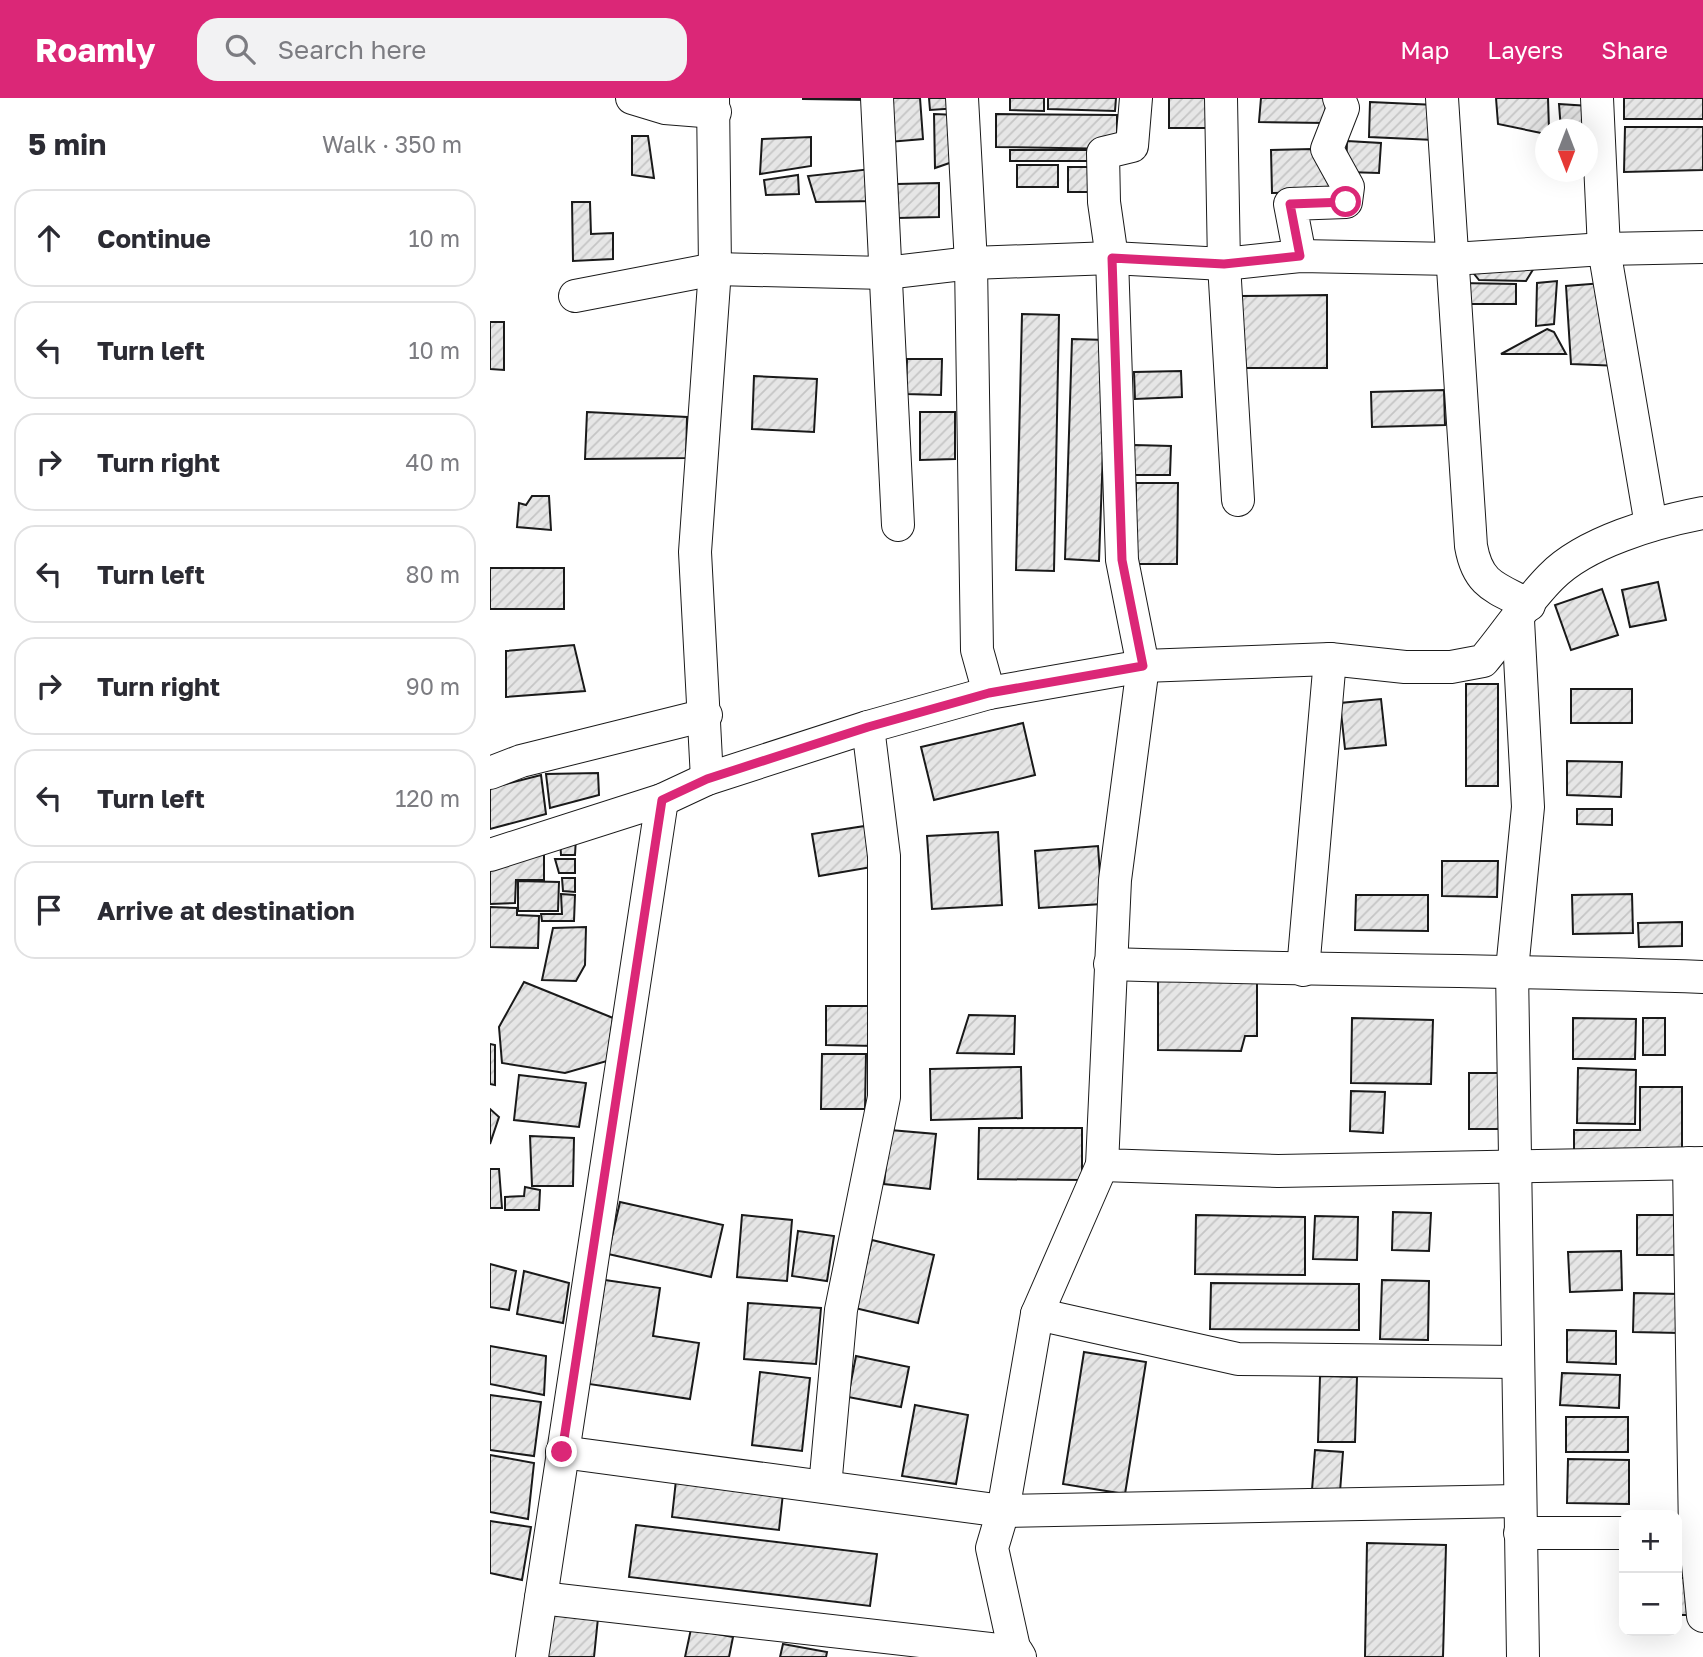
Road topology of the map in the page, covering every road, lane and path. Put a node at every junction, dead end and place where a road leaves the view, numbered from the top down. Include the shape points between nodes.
1 (632, 98) edge
2 (877, 98) edge
3 (962, 98) edge
4 (1136, 98) edge
5 (1221, 98) edge
6 (1339, 98) edge
7 (1442, 98) edge
8 (1597, 98) edge
9 (714, 105) edge
10 (1703, 247) edge
11 (1604, 249) junction
12 (1300, 256) junction
13 (1112, 258) junction
14 (1453, 259) junction
15 (971, 263) junction
16 (1224, 264) junction
17 (715, 269) junction
18 (885, 273) junction
19 (575, 296) dead end
20 (1238, 500) dead end
21 (1703, 513) edge
22 (898, 525) dead end
23 (1651, 525) junction
24 (1524, 612) junction
25 (1329, 659) junction
26 (1143, 666) junction
27 (989, 693) junction
28 (706, 715) junction
29 (868, 727) junction
30 (490, 773) edge
31 (707, 779) junction
32 (662, 800) junction
33 (490, 855) edge
34 (1110, 964) junction
35 (1303, 970) junction
36 (1512, 970) junction
37 (1703, 977) edge
38 (1696, 1163) edge
39 (1102, 1165) junction
40 (1515, 1165) junction
41 (1037, 1314) junction
42 (1516, 1362) junction
43 (562, 1452) junction
44 (825, 1487) junction
45 (1518, 1501) junction
46 (1003, 1511) junction
47 (1520, 1533) junction
48 (1619, 1533) edge
49 (1692, 1533) edge
50 (541, 1598) junction
51 (1703, 1616) edge
52 (1018, 1655) edge
53 (532, 1657) edge
54 (1523, 1657) edge

1 - 9 street via 665,108
2 - 18 street
3 - 15 street
4 - 13 street via 1132,146 1103,153
5 - 16 street
6 - 12 street via 1343,108 1327,149 1348,187 1346,202 1290,204
7 - 14 street
8 - 11 street
9 - 17 street
10 - 11 street
11 - 14 street
11 - 23 street
12 - 14 street
12 - 16 street
13 - 15 street
13 - 16 street
13 - 26 street via 1122,560
14 - 24 street via 1475,567 1483,581
15 - 18 street
15 - 27 street via 977,650
16 - 20 street
17 - 18 street
17 - 19 street
17 - 28 street via 695,552
18 - 22 street
21 - 23 street
23 - 24 street via 1585,554 1552,576
24 - 25 street via 1483,661 1428,667
24 - 36 street via 1528,807
25 - 26 street
25 - 35 street
26 - 27 street
26 - 34 street via 1115,880
27 - 29 street
28 - 30 street via 521,761
28 - 31 street
29 - 31 street
29 - 44 street via 884,856 884,1097 841,1310
31 - 32 street
32 - 33 street
32 - 43 street
34 - 35 street
34 - 39 street
35 - 36 street
36 - 37 street
36 - 40 street
38 - 40 street
38 - 49 street
39 - 40 street via 1278,1171
39 - 41 street
40 - 42 street
41 - 42 street via 1238,1359
41 - 46 street
42 - 45 street
43 - 44 street
43 - 50 street
44 - 46 street
45 - 46 street
45 - 47 street
46 - 52 street via 992,1548
47 - 48 street
47 - 54 street
49 - 51 street
50 - 52 street
50 - 53 street

